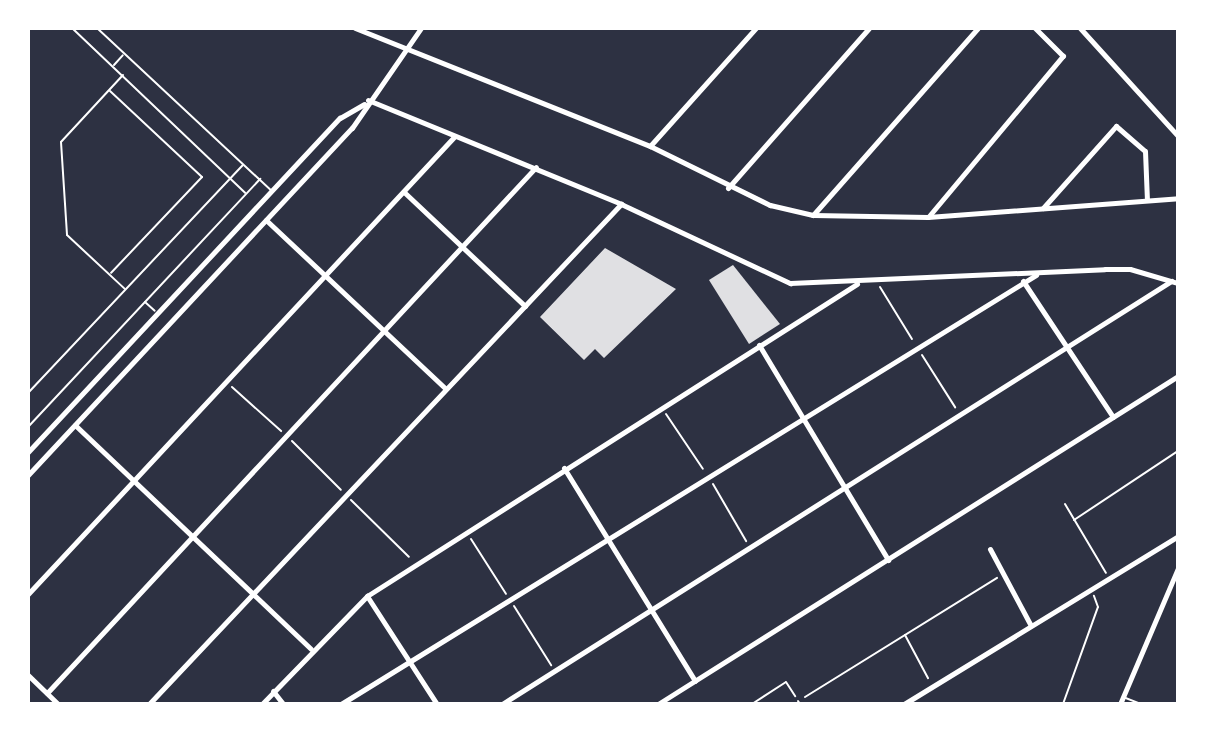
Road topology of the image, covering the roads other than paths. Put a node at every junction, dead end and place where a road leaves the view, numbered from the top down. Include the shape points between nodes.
1 (72, 28) edge
2 (97, 28) edge
3 (355, 28) edge
4 (421, 28) edge
5 (756, 28) edge
6 (869, 28) edge
7 (978, 28) edge
8 (1035, 28) edge
9 (1080, 28) edge
10 (405, 50) junction
11 (125, 53) junction
12 (113, 66) junction
13 (123, 75) junction
14 (109, 90) junction
15 (366, 102) junction
16 (1178, 136) edge
17 (454, 137) junction
18 (650, 146) junction
19 (243, 165) junction
20 (536, 167) junction
21 (230, 179) junction
22 (260, 179) junction
23 (728, 188) junction
24 (272, 191) junction
25 (405, 193) junction
26 (246, 195) junction
27 (1178, 198) edge
28 (1147, 200) junction
29 (621, 204) junction
30 (1042, 209) junction
31 (813, 215) junction
32 (928, 217) junction
33 (266, 220) junction
34 (465, 247) junction
35 (1041, 273) junction
36 (110, 274) junction
37 (325, 275) junction
38 (1023, 281) junction
39 (1175, 282) edge
40 (858, 283) junction
41 (126, 290) junction
42 (144, 301) junction
43 (525, 306) junction
44 (157, 314) junction
45 (383, 331) junction
46 (1069, 344) junction
47 (759, 345) junction
48 (1178, 376) edge
49 (445, 388) junction
50 (28, 393) edge
51 (1114, 417) junction
52 (800, 418) junction
53 (75, 425) junction
54 (28, 427) edge
55 (28, 452) edge
56 (564, 468) junction
57 (28, 475) edge
58 (134, 482) junction
59 (842, 485) junction
60 (1178, 536) edge
61 (194, 538) junction
62 (608, 539) junction
63 (990, 549) dead end
64 (888, 560) junction
65 (1178, 568) edge
66 (255, 593) junction
67 (28, 594) edge
68 (367, 596) junction
69 (651, 610) junction
70 (1030, 624) junction
71 (311, 649) junction
72 (411, 663) junction
73 (28, 675) edge
74 (695, 681) junction
75 (273, 691) junction
76 (47, 693) junction
77 (918, 696) junction
78 (1122, 697) junction
79 (58, 704) edge
80 (149, 704) edge
81 (262, 704) edge
82 (283, 704) edge
83 (341, 704) edge
84 (437, 704) edge
85 (502, 704) edge
86 (658, 704) edge
87 (904, 704) edge
88 (922, 704) edge
89 (1120, 704) edge
90 (1141, 704) edge

1 - 12 lane
2 - 11 lane
3 - 10 street
4 - 10 street
5 - 18 street
6 - 23 street
7 - 31 street
8 - 32 street via 1063,56
9 - 16 street
10 - 15 street
10 - 18 street
11 - 12 lane
11 - 19 lane
12 - 13 lane
13 - 14 lane
13 - 21 lane
14 - 36 lane via 61,142 67,235
14 - 36 lane via 202,177
15 - 17 street
15 - 24 street via 340,118
15 - 33 street via 352,128
17 - 20 street
17 - 25 street
18 - 23 street
19 - 21 lane
19 - 22 lane
20 - 29 street
20 - 34 street
21 - 26 lane
21 - 41 lane
22 - 24 lane
22 - 26 lane
23 - 31 street
24 - 44 street
25 - 34 street
25 - 37 street
26 - 42 lane
27 - 28 street
28 - 30 street
28 - 30 street via 1145,151 1116,126
29 - 40 street via 790,283
29 - 43 street
30 - 32 street
31 - 32 street
33 - 37 street
33 - 53 street
34 - 43 street
34 - 45 street
35 - 38 street
35 - 39 street via 1130,269
35 - 40 street
36 - 41 lane
37 - 45 street
37 - 58 street
38 - 46 street
38 - 52 street
39 - 46 street
40 - 47 street
41 - 50 lane
42 - 44 lane
42 - 54 lane
43 - 49 street
44 - 55 street
45 - 49 street
45 - 61 street
46 - 51 street
46 - 59 street
47 - 52 street
47 - 56 street
48 - 51 street
49 - 66 street
51 - 64 street
52 - 59 street
52 - 62 street
53 - 57 street
53 - 58 street
56 - 62 street
56 - 68 street
58 - 61 street
58 - 67 street
59 - 64 street
59 - 69 street
60 - 70 street
61 - 66 street
61 - 76 street
62 - 69 street
62 - 72 street
63 - 70 street
64 - 74 street
65 - 78 street
66 - 71 street
66 - 80 street
68 - 71 street
68 - 72 street
69 - 74 street
69 - 85 street
70 - 77 street
71 - 75 street
72 - 83 street
72 - 84 street
73 - 76 street
74 - 86 street
75 - 81 street
75 - 82 street
76 - 79 street
77 - 87 street
77 - 88 lane
78 - 89 street
78 - 90 lane

